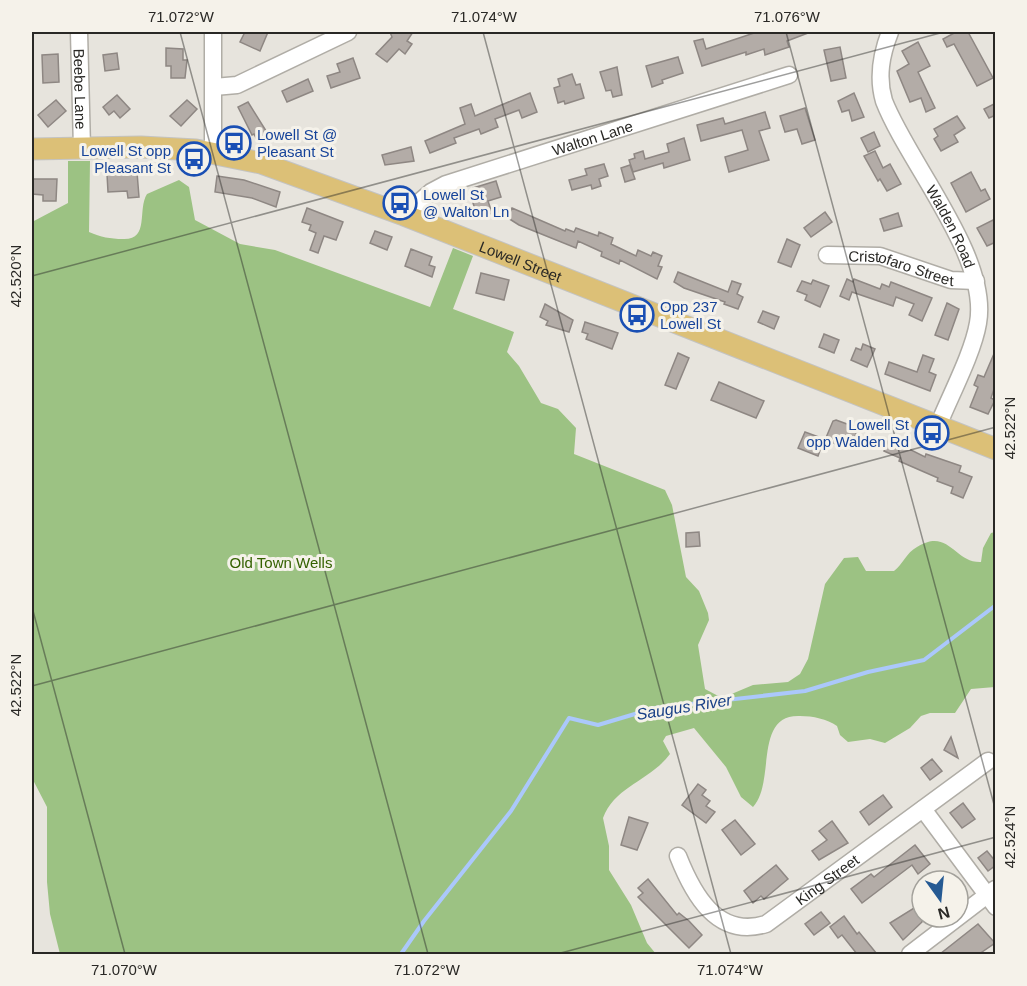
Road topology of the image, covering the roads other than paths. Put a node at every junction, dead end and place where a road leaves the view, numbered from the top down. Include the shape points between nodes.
1 (79, 32) edge
2 (213, 32) edge
3 (348, 32) edge
4 (890, 32) edge
5 (789, 75) dead end
6 (214, 87) junction
7 (82, 148) junction
8 (32, 149) edge
9 (213, 151) junction
10 (404, 215) junction
11 (827, 255) dead end
12 (976, 281) junction
13 (938, 426) junction
14 (996, 449) edge
15 (988, 761) dead end
16 (923, 809) junction
17 (678, 856) dead end
18 (992, 897) edge
19 (910, 954) edge

1 - 7 street, Beebe Lane
2 - 6 street
3 - 6 street via 237,85
4 - 12 street, Walden Road via 881,61 884,101
5 - 10 street, Walton Lane via 446,184
6 - 9 street
7 - 8 main road, Lowell Street
7 - 9 main road, Lowell Street
9 - 10 main road, Lowell Street via 299,175
10 - 13 main road, Lowell Street
11 - 12 street, Cristofaro Street via 880,256 951,280
12 - 13 street, Walden Road via 980,308 976,331
13 - 14 main road, Lowell Street
15 - 16 street, King Street
16 - 17 street, King Street via 777,918 753,928 729,924 711,912 692,890
16 - 18 street
18 - 19 street

